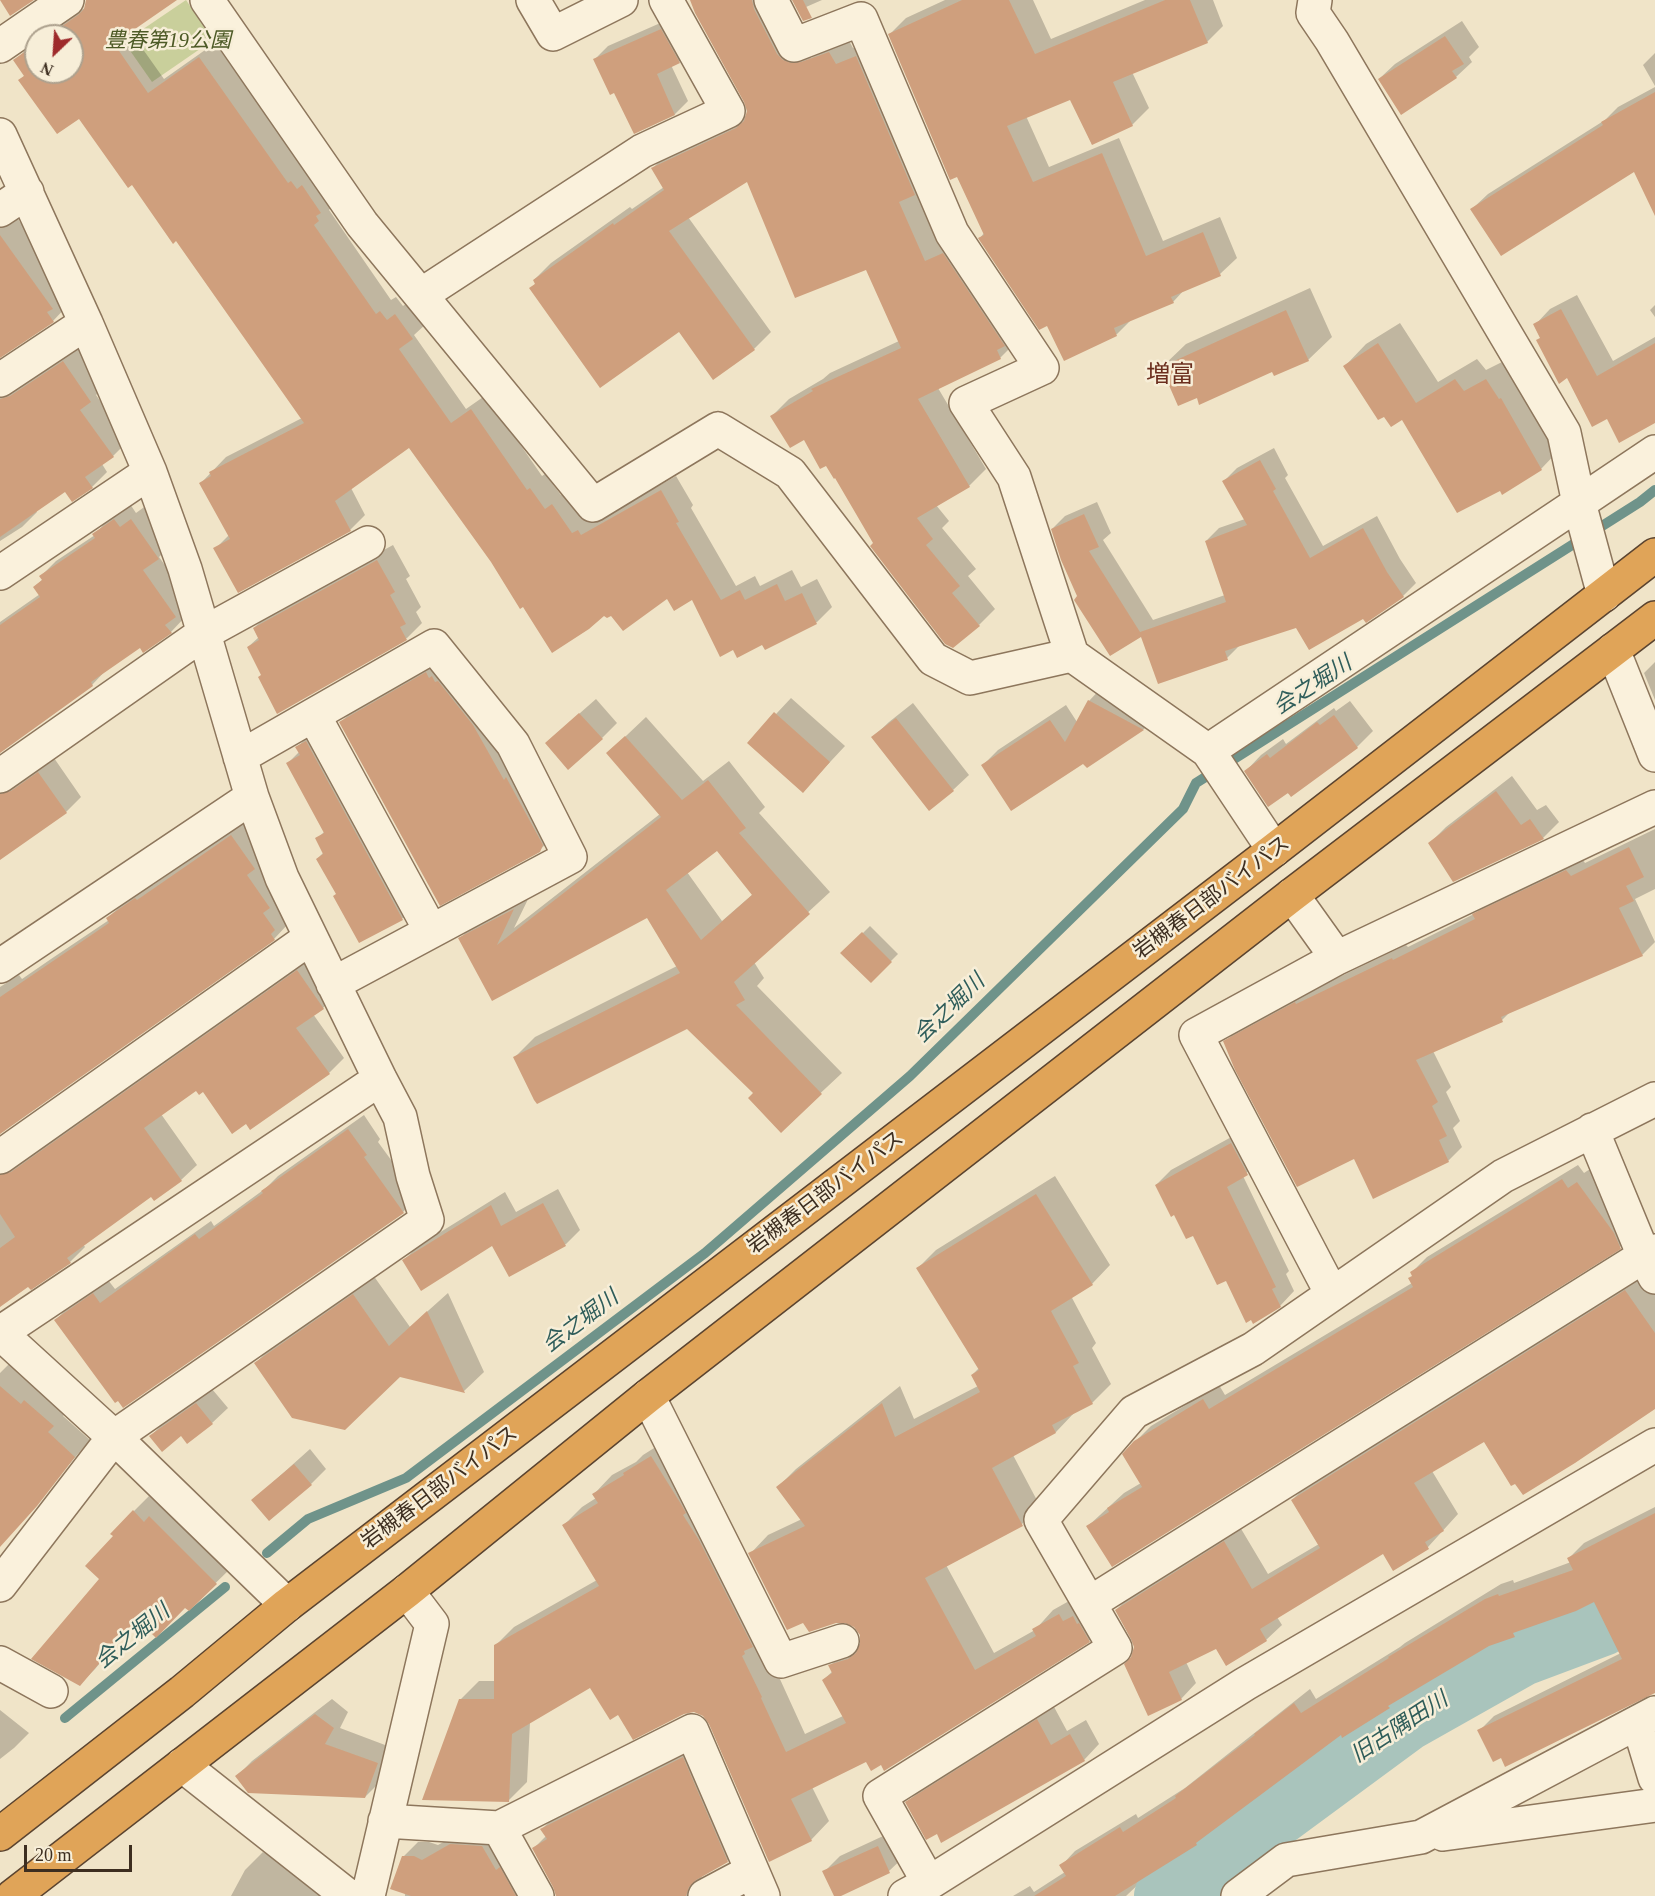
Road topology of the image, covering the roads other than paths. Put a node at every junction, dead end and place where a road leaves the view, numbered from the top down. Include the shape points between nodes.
1 (67, 0) edge
2 (207, 0) edge
3 (533, 0) edge
4 (621, 0) edge
5 (666, 0) edge
6 (771, 0) edge
7 (1315, 0) edge
8 (0, 46) edge
9 (0, 135) edge
10 (27, 192) junction
11 (0, 210) edge
12 (421, 295) junction
13 (86, 323) junction
14 (0, 380) edge
15 (1655, 452) edge
16 (150, 472) junction
17 (1578, 503) junction
18 (368, 543) dead end
19 (1655, 555) edge
20 (0, 573) edge
21 (1604, 595) junction
22 (1655, 618) edge
23 (204, 633) junction
24 (1613, 650) junction
25 (1072, 655) junction
26 (314, 716) junction
27 (1209, 752) junction
28 (1655, 755) edge
29 (240, 757) junction
30 (0, 776) edge
31 (252, 797) junction
32 (1655, 807) edge
33 (1274, 850) junction
34 (1292, 895) junction
35 (431, 931) junction
36 (310, 938) junction
37 (1338, 958) junction
38 (0, 966) edge
39 (333, 984) junction
40 (380, 1079) junction
41 (1655, 1099) edge
42 (1592, 1130) junction
43 (0, 1157) edge
44 (1651, 1261) edge
45 (1332, 1294) junction
46 (0, 1333) edge
47 (648, 1396) junction
48 (114, 1437) junction
49 (1655, 1445) edge
50 (0, 1585) edge
51 (407, 1591) junction
52 (1090, 1603) junction
53 (287, 1605) junction
54 (842, 1641) dead end
55 (0, 1663) edge
56 (51, 1691) dead end
57 (1646, 1717) edge
58 (182, 1765) junction
59 (1655, 1778) edge
60 (1655, 1805) edge
61 (385, 1821) junction
62 (499, 1828) junction
63 (0, 1834) edge
64 (1421, 1837) junction
65 (757, 1883) edge
66 (917, 1889) edge
67 (13, 1896) edge
68 (348, 1896) edge
69 (368, 1896) edge
70 (537, 1896) edge
71 (705, 1896) edge
72 (1238, 1896) edge

1 - 8 street
2 - 12 street via 362,224
3 - 4 street via 553,34
5 - 12 street via 728,111 642,151
6 - 25 street via 794,45 861,19 952,233 1042,368 966,403 1014,477
7 - 17 street via 1313,13 1564,433
9 - 10 street
10 - 11 street
10 - 13 street
12 - 25 street via 593,505 718,429 790,473 933,659 970,678
13 - 14 street
13 - 16 street
15 - 17 street
16 - 20 street
16 - 23 street
17 - 21 street
17 - 27 street
18 - 23 street
19 - 21 highway, 岩槻春日部バイパス
21 - 33 highway, 岩槻春日部バイパス
22 - 24 highway
23 - 29 street
23 - 30 street
24 - 28 street
24 - 34 highway
25 - 27 street
26 - 29 street
26 - 35 street
26 - 35 street via 434,646 513,744 570,857
27 - 33 street
29 - 31 street
31 - 36 street via 282,878
31 - 38 street
32 - 37 street
33 - 53 highway, 岩槻春日部バイパス
34 - 37 street
34 - 47 highway
35 - 39 street
36 - 39 street
36 - 43 street
37 - 45 street via 1196,1035
39 - 40 street
40 - 46 street
40 - 48 street via 400,1117 428,1220
41 - 42 street
42 - 44 street
42 - 45 street via 1503,1176
44 - 52 street
45 - 52 street via 1253,1349 1134,1412 1041,1520
46 - 48 street
47 - 51 highway
47 - 54 street via 781,1662
48 - 50 street
48 - 53 street
49 - 66 street via 1245,1684
51 - 58 highway
51 - 61 street via 432,1624
52 - 66 street via 1115,1648 880,1796
53 - 63 highway, 岩槻春日部バイパス
55 - 56 street
57 - 59 street
57 - 64 street
58 - 67 highway
58 - 68 street
60 - 64 street
61 - 62 street
61 - 69 street
62 - 65 street via 692,1731
62 - 70 street
64 - 72 street via 1286,1860
65 - 71 street

